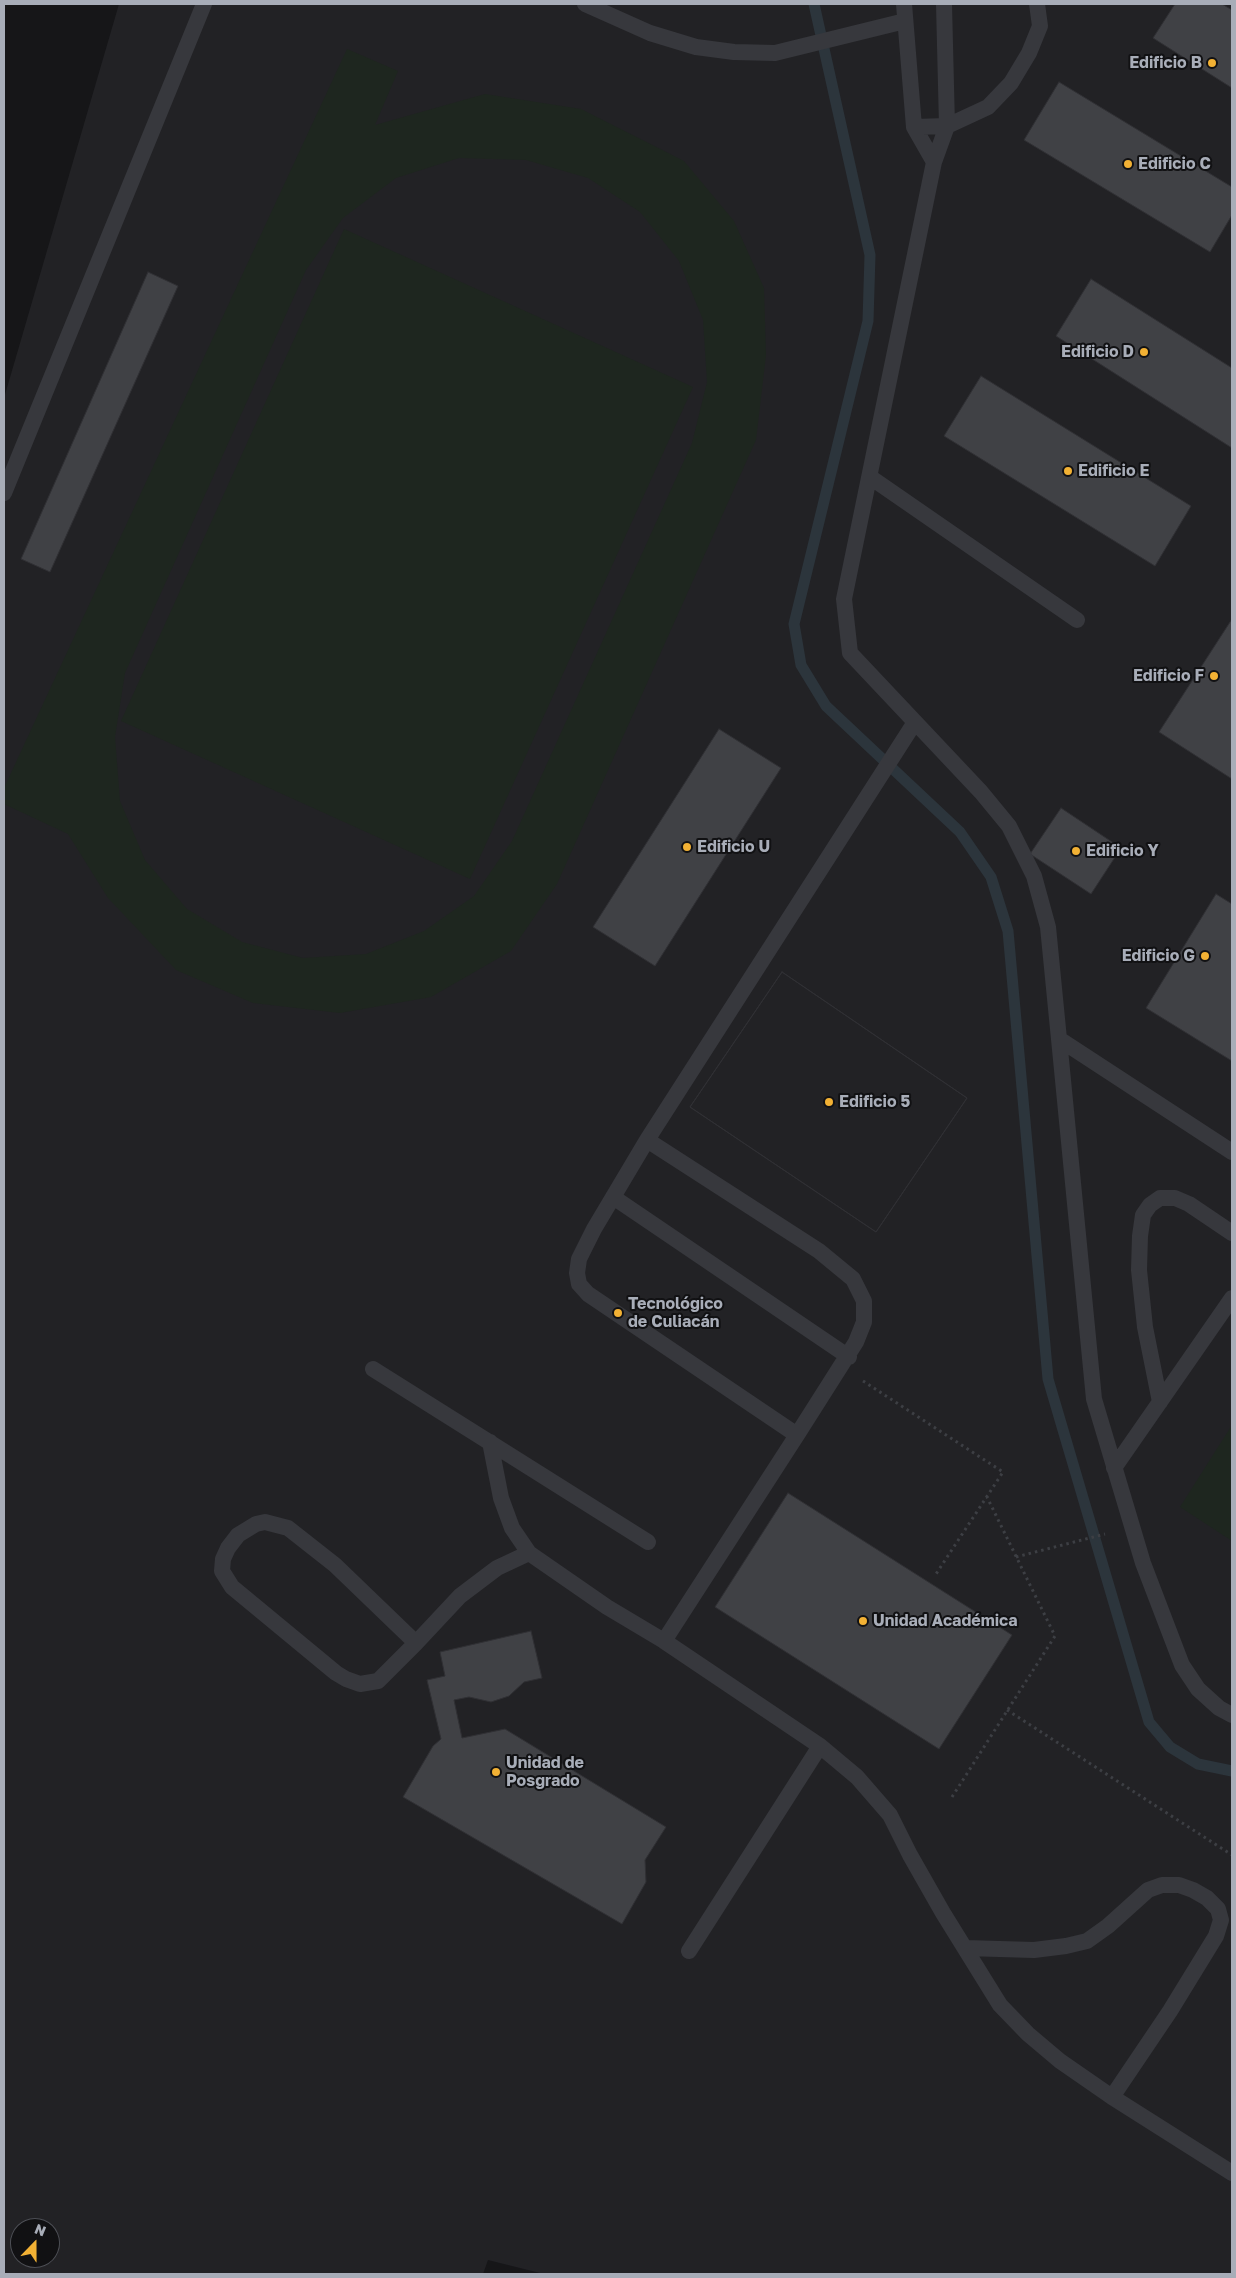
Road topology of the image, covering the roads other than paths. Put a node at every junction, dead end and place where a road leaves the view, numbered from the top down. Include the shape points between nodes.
1 (204, 4) edge
2 (585, 4) edge
3 (904, 4) edge
4 (944, 4) edge
5 (1038, 4) edge
6 (905, 21) junction
7 (947, 126) junction
8 (914, 127) junction
9 (934, 162) junction
10 (870, 477) junction
11 (4, 493) edge
12 (1077, 620) dead end
13 (915, 722) junction
14 (1059, 1039) junction
15 (647, 1140) junction
16 (1232, 1152) edge
17 (613, 1197) junction
18 (1232, 1233) edge
19 (1232, 1298) edge
20 (845, 1362) junction
21 (373, 1369) dead end
22 (1160, 1402) junction
23 (797, 1435) junction
24 (490, 1442) junction
25 (1114, 1468) junction
26 (648, 1542) dead end
27 (529, 1553) junction
28 (664, 1641) junction
29 (416, 1643) junction
30 (1232, 1715) edge
31 (820, 1746) junction
32 (965, 1948) junction
33 (689, 1950) dead end
34 (1112, 2097) junction
35 (1232, 2173) edge

1 - 11 lane
2 - 6 lane via 650,32 696,47 734,52 776,53
3 - 6 lane
4 - 7 lane
5 - 7 lane via 1040,26 1012,83 988,107
6 - 8 lane
7 - 8 lane
7 - 9 lane
8 - 9 lane
9 - 10 lane
10 - 12 lane
10 - 13 lane via 844,599 850,653
13 - 14 lane via 1009,826 1034,876 1048,928
13 - 15 lane
14 - 16 lane
14 - 25 lane via 1094,1399
15 - 17 lane
15 - 20 lane via 819,1252 853,1279 864,1301 864,1322
17 - 20 lane
17 - 23 lane via 579,1259 576,1273 579,1284 588,1294
18 - 22 lane via 1175,1198 1160,1198 1150,1204 1143,1215 1139,1270 1145,1327
19 - 22 lane
20 - 23 lane
21 - 24 lane
22 - 25 lane
23 - 28 lane
24 - 26 lane
24 - 27 lane via 501,1498 512,1528
25 - 30 lane via 1143,1563 1182,1665 1198,1689 1218,1708
27 - 28 lane
27 - 29 lane via 497,1568 460,1596
28 - 31 lane
29 - 29 lane via 336,1564 288,1528 265,1522 247,1528 228,1548 222,1571 232,1587 346,1679 360,1684 378,1681
31 - 32 lane via 857,1777 890,1815
31 - 33 lane
32 - 34 lane via 1006,2011 1060,2061
32 - 34 lane via 1034,1950 1087,1941 1148,1890 1162,1885 1179,1885 1193,1890 1218,1909 1221,1920 1216,1936
34 - 35 lane

